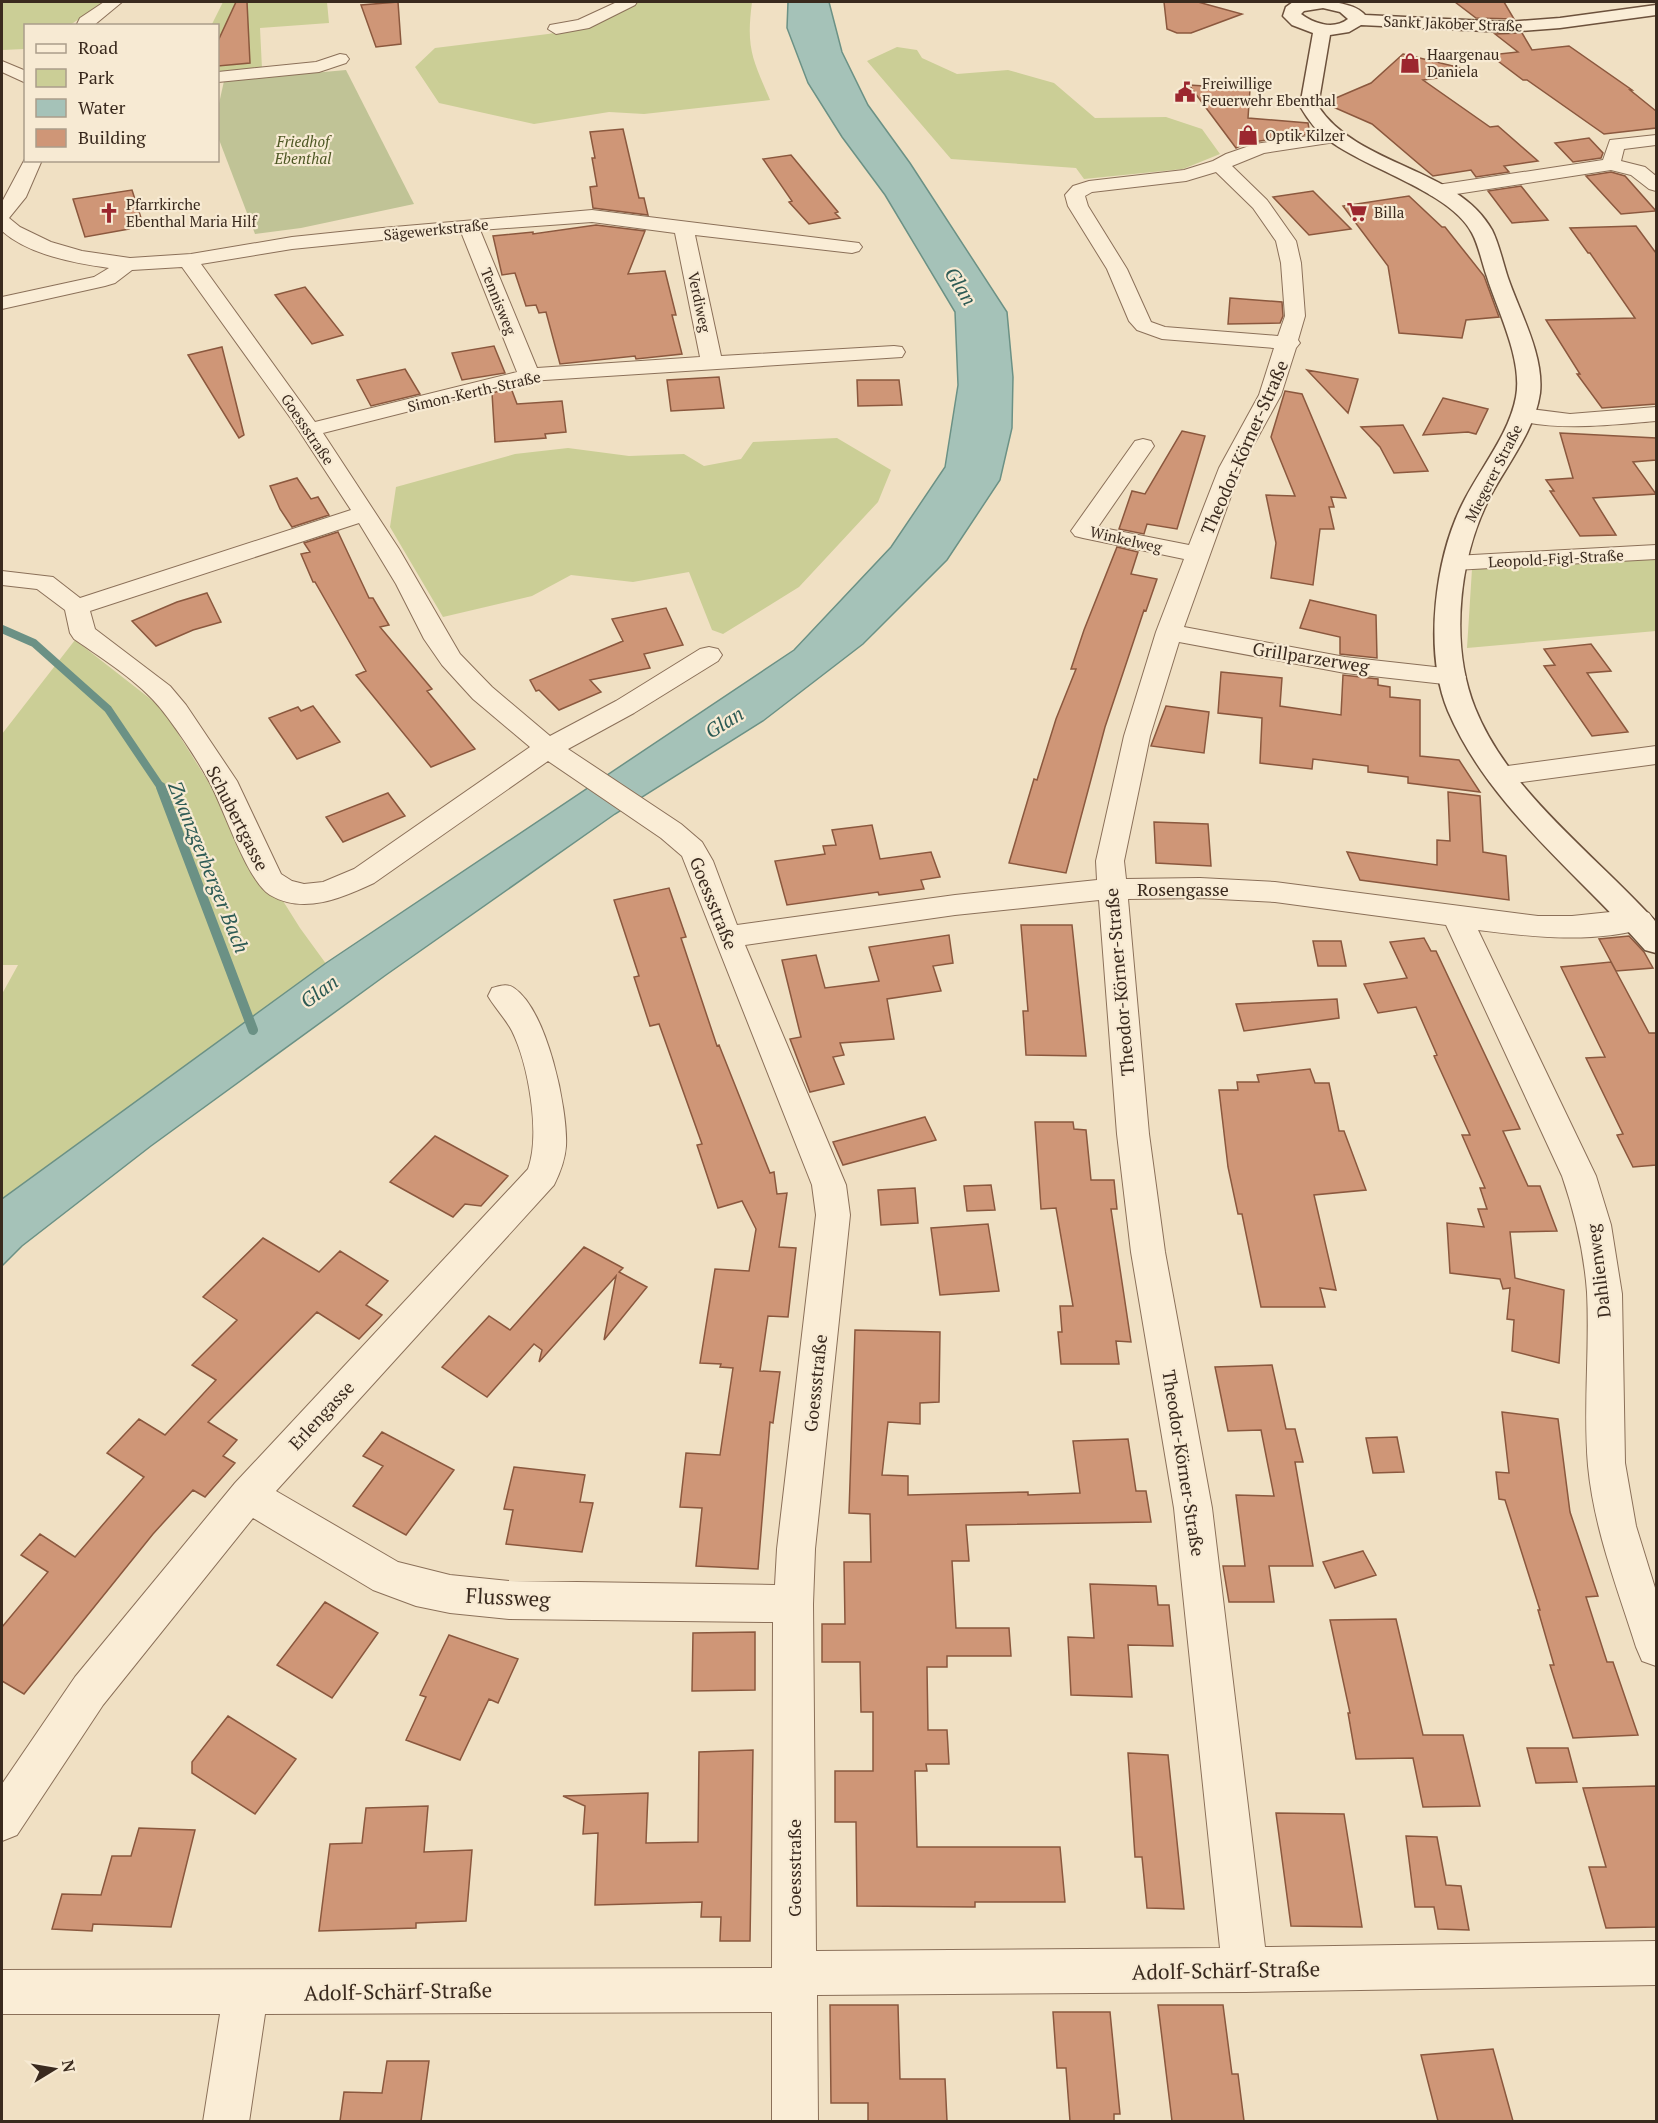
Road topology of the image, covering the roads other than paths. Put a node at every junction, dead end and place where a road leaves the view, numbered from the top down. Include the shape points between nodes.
1 (114, 2) edge
2 (629, 2) edge
3 (1290, 4) edge
4 (1656, 10) edge
5 (1357, 20) junction
6 (85, 24) edge
7 (556, 29) dead end
8 (1322, 29) junction
9 (340, 59) dead end
10 (2, 66) edge
11 (24, 77) edge
12 (219, 77) edge
13 (1336, 137) junction
14 (1656, 140) edge
15 (32, 162) edge
16 (1611, 164) junction
17 (1220, 165) junction
18 (1656, 185) edge
19 (1437, 191) junction
20 (2, 214) edge
21 (2, 222) edge
22 (470, 226) junction
23 (684, 228) junction
24 (852, 247) dead end
25 (188, 261) junction
26 (127, 264) junction
27 (2, 303) edge
28 (1288, 343) junction
29 (894, 352) dead end
30 (712, 363) junction
31 (529, 375) junction
32 (1656, 414) edge
33 (1523, 415) junction
34 (310, 430) junction
35 (1143, 446) dead end
36 (365, 513) junction
37 (1656, 552) edge
38 (1197, 555) junction
39 (1455, 563) junction
40 (2, 578) edge
41 (77, 607) junction
42 (1169, 632) junction
43 (709, 655) dead end
44 (1453, 677) junction
45 (548, 748) junction
46 (1656, 755) edge
47 (1500, 776) junction
48 (1110, 889) junction
49 (1456, 917) junction
50 (1648, 931) edge
51 (727, 937) junction
52 (503, 996) dead end
53 (248, 1495) junction
54 (793, 1604) junction
55 (1656, 1647) edge
56 (2, 1820) edge
57 (1656, 1963) edge
58 (1245, 1970) junction
59 (794, 1982) junction
60 (2, 1992) edge
61 (246, 1993) junction
62 (226, 2121) edge
63 (795, 2121) edge

1 - 6 street
2 - 7 street via 583,24
3 - 5 main road via 1339,6 1351,11
3 - 8 main road via 1297,22
4 - 5 main road, Sankt Jakober Straße via 1503,27
5 - 8 main road via 1346,28
8 - 13 main road, Miegerer Straße via 1309,106 1320,124
9 - 12 street via 319,67
10 - 11 street
13 - 17 street via 1258,149
13 - 19 main road, Miegerer Straße
14 - 16 street via 1616,144
15 - 20 street via 16,197
16 - 18 street via 1638,171
16 - 19 street
17 - 28 street, Theodor-Körner-Straße via 1260,204 1286,241 1295,316
17 - 28 street via 1186,175 1089,187 1076,195 1078,206 1107,250 1144,326 1162,333
19 - 33 main road, Miegerer Straße via 1457,204 1482,231 1526,359 1529,381
21 - 26 street via 25,239 96,260
22 - 23 street, Sägewerkstraße via 579,216
22 - 25 street, Sägewerkstraße via 276,245
22 - 31 street, Tennisweg
23 - 24 street
23 - 30 street, Verdiweg
25 - 26 street
25 - 34 street, Goessstraße
26 - 27 street via 108,279
28 - 38 street, Theodor-Körner-Straße via 1270,395 1230,468
29 - 30 street
30 - 31 street, Simon-Kerth-Straße
31 - 34 street, Simon-Kerth-Straße
32 - 33 street via 1570,421
33 - 39 main road, Miegerer Straße via 1469,516
34 - 36 street, Goessstraße
35 - 38 street, Winkelweg via 1083,531
36 - 41 street
36 - 45 street, Goessstraße via 446,653 499,710
37 - 39 street, Leopold-Figl-Straße
38 - 42 street, Theodor-Körner-Straße
39 - 44 main road, Miegerer Straße via 1449,635
40 - 41 street via 44,582
41 - 45 street, Schubertgasse via 83,633 131,667 177,711 224,781 270,880 283,892 316,894 364,876
42 - 44 street, Grillparzerweg via 1345,664
42 - 48 street, Theodor-Körner-Straße via 1137,735 1110,861
43 - 45 street via 625,707
44 - 47 main road, Miegerer Straße via 1462,709
45 - 51 street, Goessstraße via 692,849
46 - 47 street
47 - 50 main road, Miegerer Straße via 1537,820
48 - 49 street, Rosengasse via 1244,889
48 - 51 street, Rosengasse via 955,905
48 - 58 street, Theodor-Körner-Straße via 1133,1134 1193,1508
49 - 50 street, Rosengasse
49 - 55 street, Dahlienweg via 1590,1205 1605,1309 1604,1400 1609,1484 1615,1520
51 - 54 street, Goessstraße via 825,1174 834,1215
52 - 53 street, Erlengasse via 528,1033 546,1098 549,1157 542,1176
53 - 54 street, Flussweg via 387,1577 427,1589 509,1600
53 - 56 street, Erlengasse via 89,1691
54 - 59 street, Goessstraße
57 - 58 street, Adolf-Schärf-Straße
58 - 59 street, Adolf-Schärf-Straße
59 - 61 street, Adolf-Schärf-Straße
59 - 63 street, Goessstraße
60 - 61 street, Adolf-Schärf-Straße
61 - 62 street

